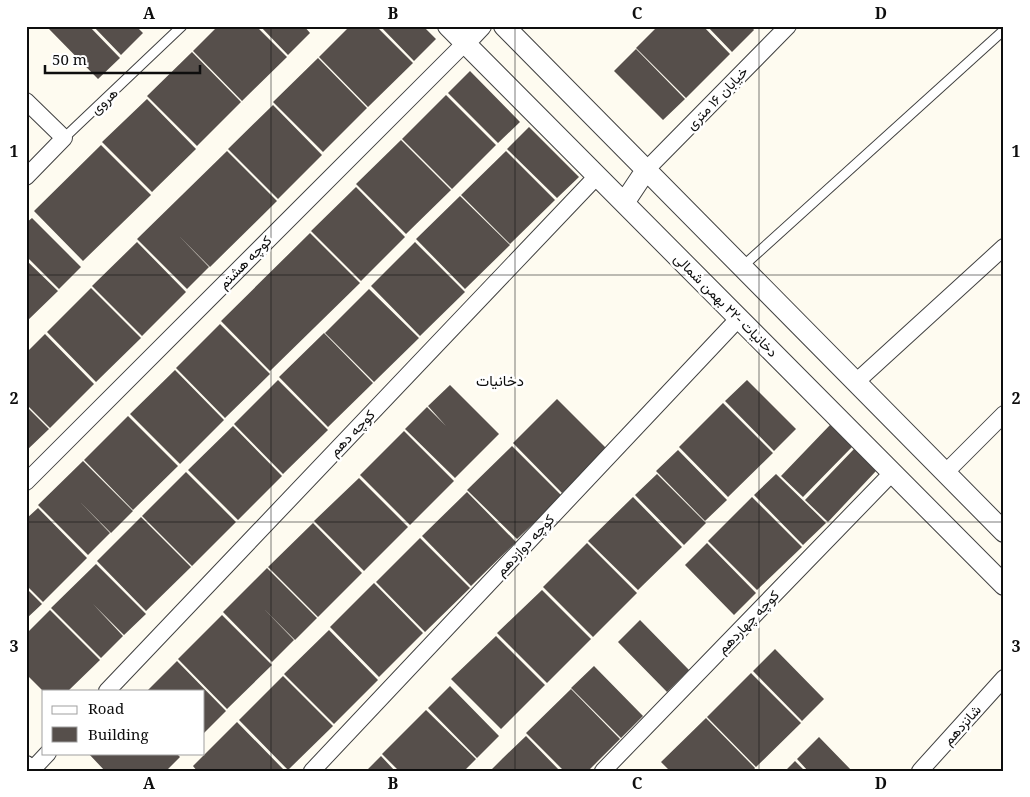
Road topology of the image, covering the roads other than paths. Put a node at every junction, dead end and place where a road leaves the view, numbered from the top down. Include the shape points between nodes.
1 (182, 26) edge
2 (448, 26) edge
3 (481, 26) edge
4 (504, 26) edge
5 (788, 26) edge
6 (1004, 30) edge
7 (464, 43) junction
8 (26, 101) edge
9 (64, 138) junction
10 (646, 170) junction
11 (597, 176) junction
12 (26, 177) edge
13 (624, 203) junction
14 (1004, 247) edge
15 (742, 267) junction
16 (738, 318) junction
17 (856, 382) junction
18 (1004, 414) edge
19 (892, 472) junction
20 (945, 473) junction
21 (26, 482) edge
22 (1004, 532) edge
23 (1004, 585) edge
24 (1004, 678) edge
25 (108, 690) edge
26 (47, 754) edge
27 (26, 766) edge
28 (31, 771) edge
29 (312, 771) edge
30 (604, 771) edge
31 (920, 771) edge

1 - 9 lane, هروی
2 - 7 street, دخانیات -۲۲ بهمن شمالی
3 - 7 street
4 - 10 street
5 - 10 street, خیابان ۱۶ متری
6 - 15 lane
7 - 11 street, دخانیات -۲۲ بهمن شمالی
7 - 21 street, کوچه هشتم
8 - 9 street
9 - 12 street, هروی
10 - 13 street
10 - 15 street
11 - 13 street, دخانیات -۲۲ بهمن شمالی
11 - 25 street, کوچه دهم
13 - 16 street, دخانیات -۲۲ بهمن شمالی
14 - 17 street
15 - 17 street
16 - 19 street, دخانیات -۲۲ بهمن شمالی
16 - 29 street, کوچه دوازدهم
17 - 20 street
18 - 20 street
19 - 23 street, دخانیات -۲۲ بهمن شمالی
19 - 30 street, کوچه چهاردهم
20 - 22 street
24 - 31 street, شانزدهم
26 - 28 street
27 - 28 street

